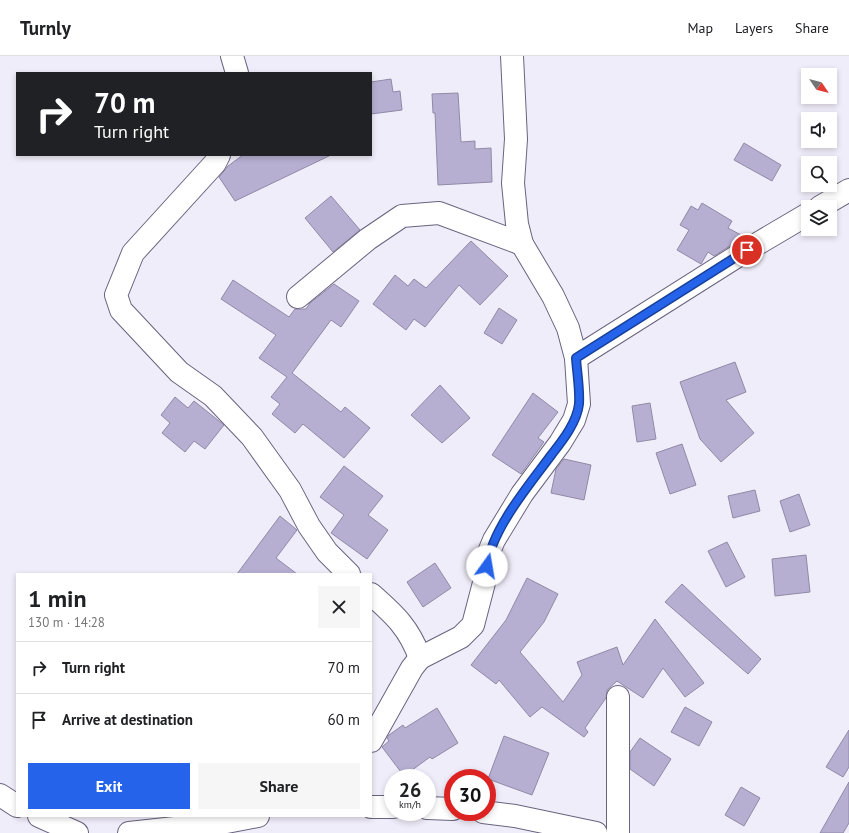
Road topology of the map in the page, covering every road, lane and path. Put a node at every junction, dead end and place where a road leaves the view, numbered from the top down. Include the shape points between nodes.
1 (232, 56) edge
2 (512, 56) edge
3 (238, 72) edge
4 (218, 156) edge
5 (849, 190) edge
6 (832, 200) edge
7 (801, 218) edge
8 (522, 244) junction
9 (298, 297) dead end
10 (576, 358) junction
11 (348, 573) edge
12 (372, 595) edge
13 (420, 658) junction
14 (618, 697) dead end
15 (372, 739) edge
16 (0, 795) edge
17 (16, 805) edge
18 (372, 807) edge
19 (384, 807) edge
20 (496, 814) edge
21 (42, 817) edge
22 (253, 817) edge
23 (77, 833) edge
24 (129, 833) edge
25 (596, 833) edge
26 (618, 833) edge

1 - 3 street
2 - 8 street via 516,139 513,183 517,224
4 - 11 street via 215,163 133,253 116,294 121,310 179,372 213,396 252,437 290,490 309,526 327,552
5 - 6 street
7 - 10 street
8 - 9 street via 439,213 402,216 368,239
8 - 10 street via 559,309 568,328
10 - 13 street via 579,404 574,420 560,444 522,494 494,540 473,625 461,637
12 - 13 street via 400,620 413,639
13 - 15 street
14 - 26 street
16 - 17 street
18 - 19 street
20 - 25 street
21 - 23 street
22 - 24 street

